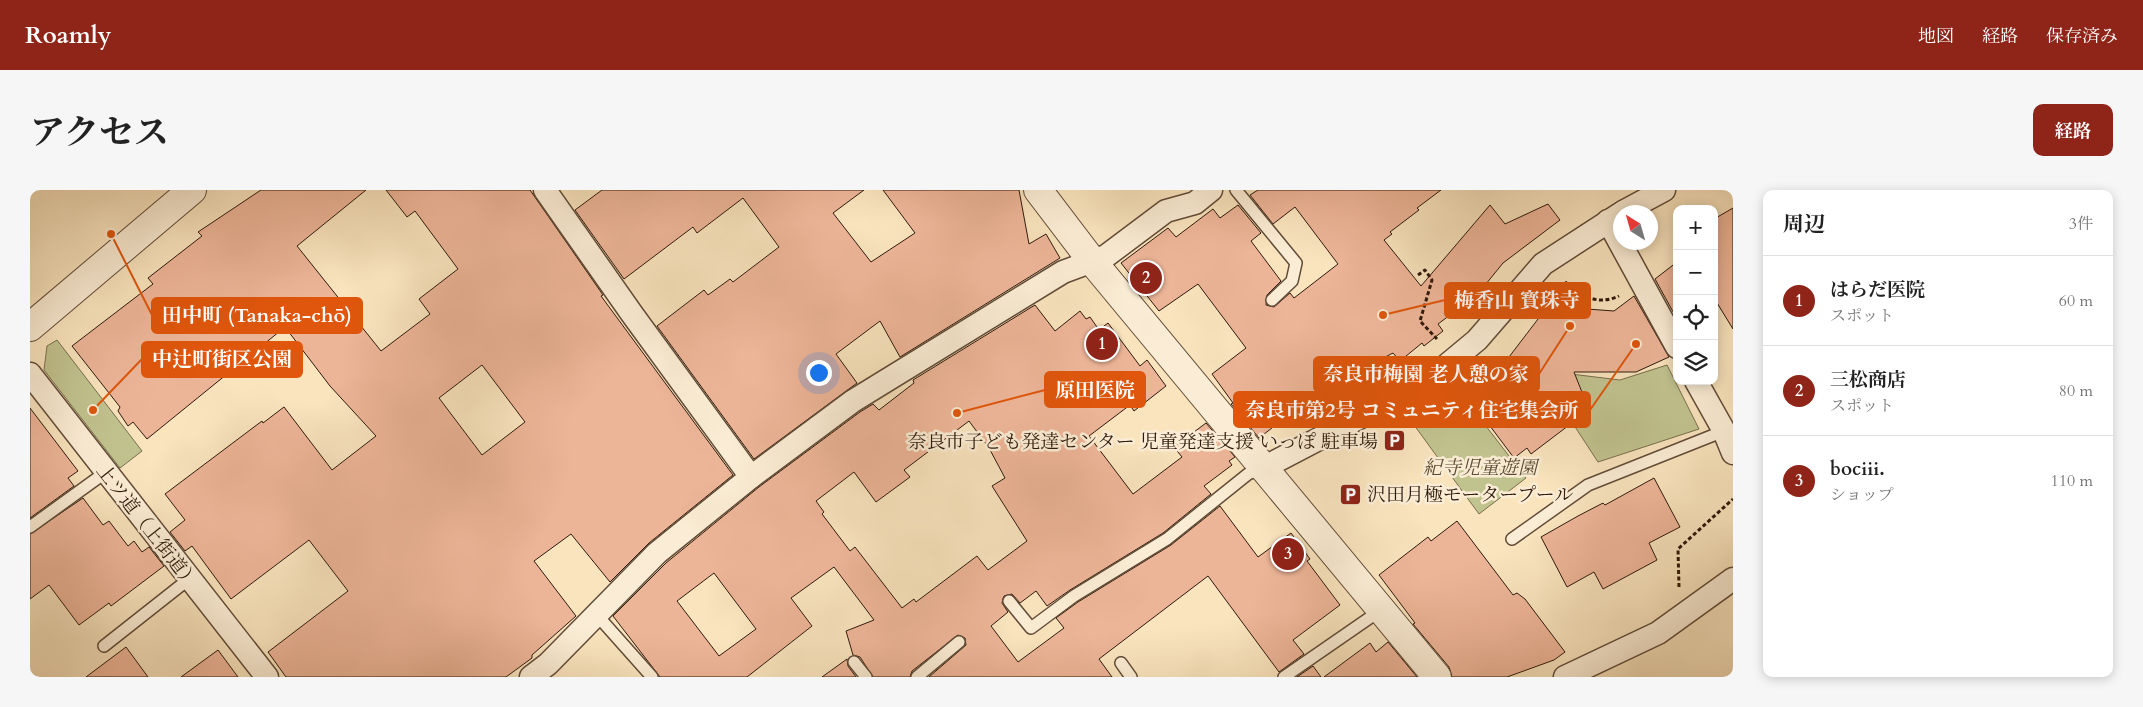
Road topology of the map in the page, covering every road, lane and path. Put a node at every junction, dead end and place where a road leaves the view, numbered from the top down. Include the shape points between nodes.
1 (192, 190) edge
2 (545, 190) edge
3 (1038, 190) edge
4 (1211, 190) edge
5 (1236, 190) edge
6 (1664, 190) edge
7 (1637, 205) edge
8 (1613, 219) edge
9 (1630, 250) edge
10 (1092, 261) junction
11 (1543, 264) junction
12 (1418, 275) dead end
13 (1642, 284) junction
14 (1272, 300) dead end
15 (30, 327) edge
16 (1674, 340) edge
17 (1443, 345) dead end
18 (30, 374) edge
19 (1698, 385) edge
20 (1724, 431) junction
21 (1733, 453) edge
22 (1263, 468) junction
23 (106, 472) junction
24 (752, 477) junction
25 (1733, 499) edge
26 (30, 526) edge
27 (1512, 539) dead end
28 (189, 579) junction
29 (1733, 579) edge
30 (1009, 601) dead end
31 (1381, 610) junction
32 (596, 614) junction
33 (1679, 619) junction
34 (959, 642) dead end
35 (104, 646) dead end
36 (854, 662) dead end
37 (1121, 663) dead end
38 (267, 677) edge
39 (531, 677) edge
40 (652, 677) edge
41 (866, 677) edge
42 (917, 677) edge
43 (1131, 677) edge
44 (1284, 677) edge
45 (1437, 677) edge
46 (1565, 677) edge

1 - 15 street
2 - 24 street
3 - 10 street
4 - 10 street via 1195,203 1166,211 1106,256
5 - 14 lane via 1296,263 1292,281
6 - 7 street
8 - 11 street
9 - 13 street
10 - 22 street
10 - 24 street via 1063,272 853,401
11 - 13 path via 1591,300 1609,301
11 - 22 street via 1477,340 1424,384
12 - 17 path via 1425,270 1432,280 1420,321
13 - 16 street
18 - 23 street, 上ツ道（上街道）
19 - 20 street
20 - 21 street
20 - 27 lane via 1588,485
22 - 30 lane via 1248,474 1167,539 1074,596 1031,628
22 - 31 street
23 - 26 lane
23 - 28 street, 上ツ道（上街道）
24 - 32 street via 657,553
25 - 33 path via 1678,549
28 - 35 lane
28 - 38 street, 上ツ道（上街道）
29 - 33 street
31 - 44 lane
31 - 45 street
32 - 39 street
32 - 40 lane
33 - 46 street via 1658,633
34 - 42 lane
36 - 41 lane
37 - 43 lane

